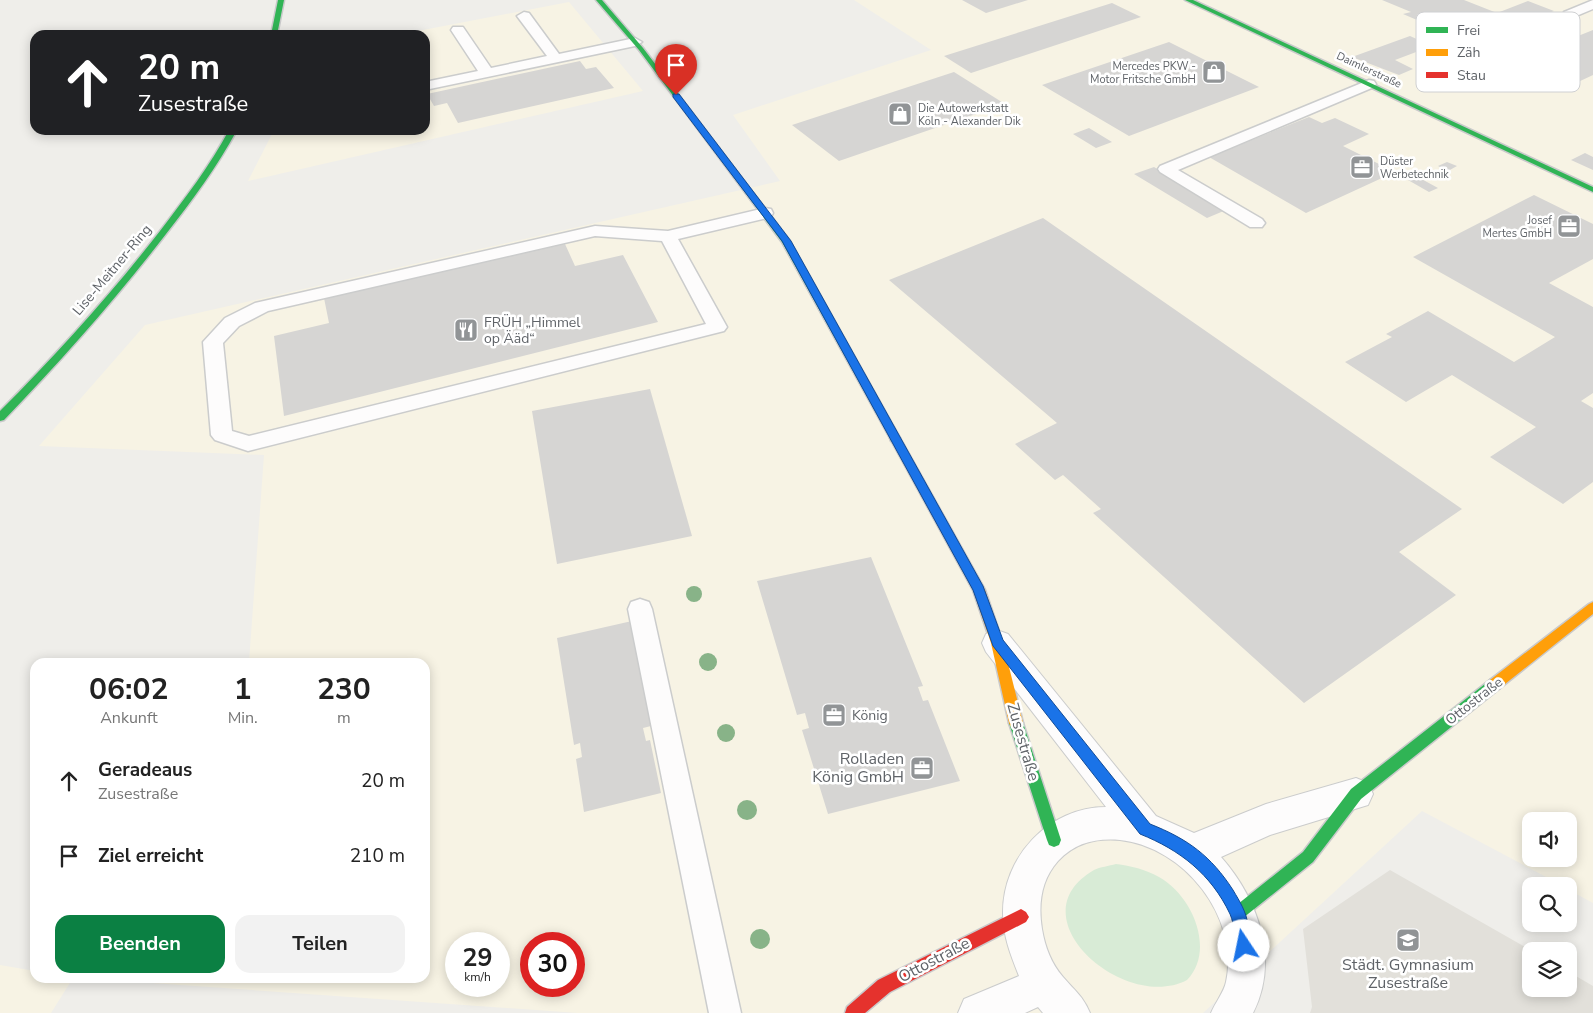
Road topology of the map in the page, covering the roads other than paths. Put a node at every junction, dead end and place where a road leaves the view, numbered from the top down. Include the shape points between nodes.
1 (281, 0) edge
2 (599, 0) edge
3 (1188, 0) edge
4 (1593, 4) edge
5 (1575, 12) edge
6 (524, 16) dead end
7 (275, 30) edge
8 (458, 30) dead end
9 (635, 42) junction
10 (556, 59) junction
11 (487, 73) junction
12 (1370, 84) junction
13 (430, 85) edge
14 (232, 135) edge
15 (1593, 190) edge
16 (765, 213) junction
17 (1256, 223) dead end
18 (668, 236) junction
19 (0, 418) edge
20 (1593, 606) edge
21 (640, 609) dead end
22 (997, 643) junction
23 (1356, 794) junction
24 (1145, 829) junction
25 (1054, 840) junction
26 (1191, 852) junction
27 (1238, 913) junction
28 (1021, 917) junction
29 (1045, 985) junction
30 (725, 1013) edge
31 (853, 1013) edge
32 (978, 1013) edge
33 (1070, 1013) edge
34 (1230, 1013) edge

1 - 7 street
2 - 9 street, Zusestraße
3 - 12 street, Daimlerstraße
4 - 5 lane
6 - 10 lane
8 - 11 lane
9 - 10 lane
9 - 16 street, Zusestraße
10 - 11 lane
11 - 13 lane
12 - 15 street, Daimlerstraße
12 - 17 lane via 1166,169
14 - 19 street, Lise-Meitner-Ring via 150,251 35,383
16 - 18 lane
16 - 22 street, Zusestraße via 786,241 979,590
18 - 18 lane via 595,231 262,307 232,322 213,342 222,436 248,444 718,327
20 - 23 street, Ottostraße
21 - 30 lane
22 - 24 street, Zusestraße
22 - 25 street, Zusestraße via 1019,737
23 - 26 street, Ottostraße via 1266,820
23 - 27 street, Ottostraße via 1308,857
24 - 25 street via 1112,823 1081,827
24 - 26 street
25 - 28 street via 1035,861 1023,887
26 - 27 street via 1214,874
27 - 34 street via 1248,962 1242,992
28 - 29 street via 1027,950
28 - 31 street, Ottostraße via 884,986
29 - 32 street
29 - 33 street

